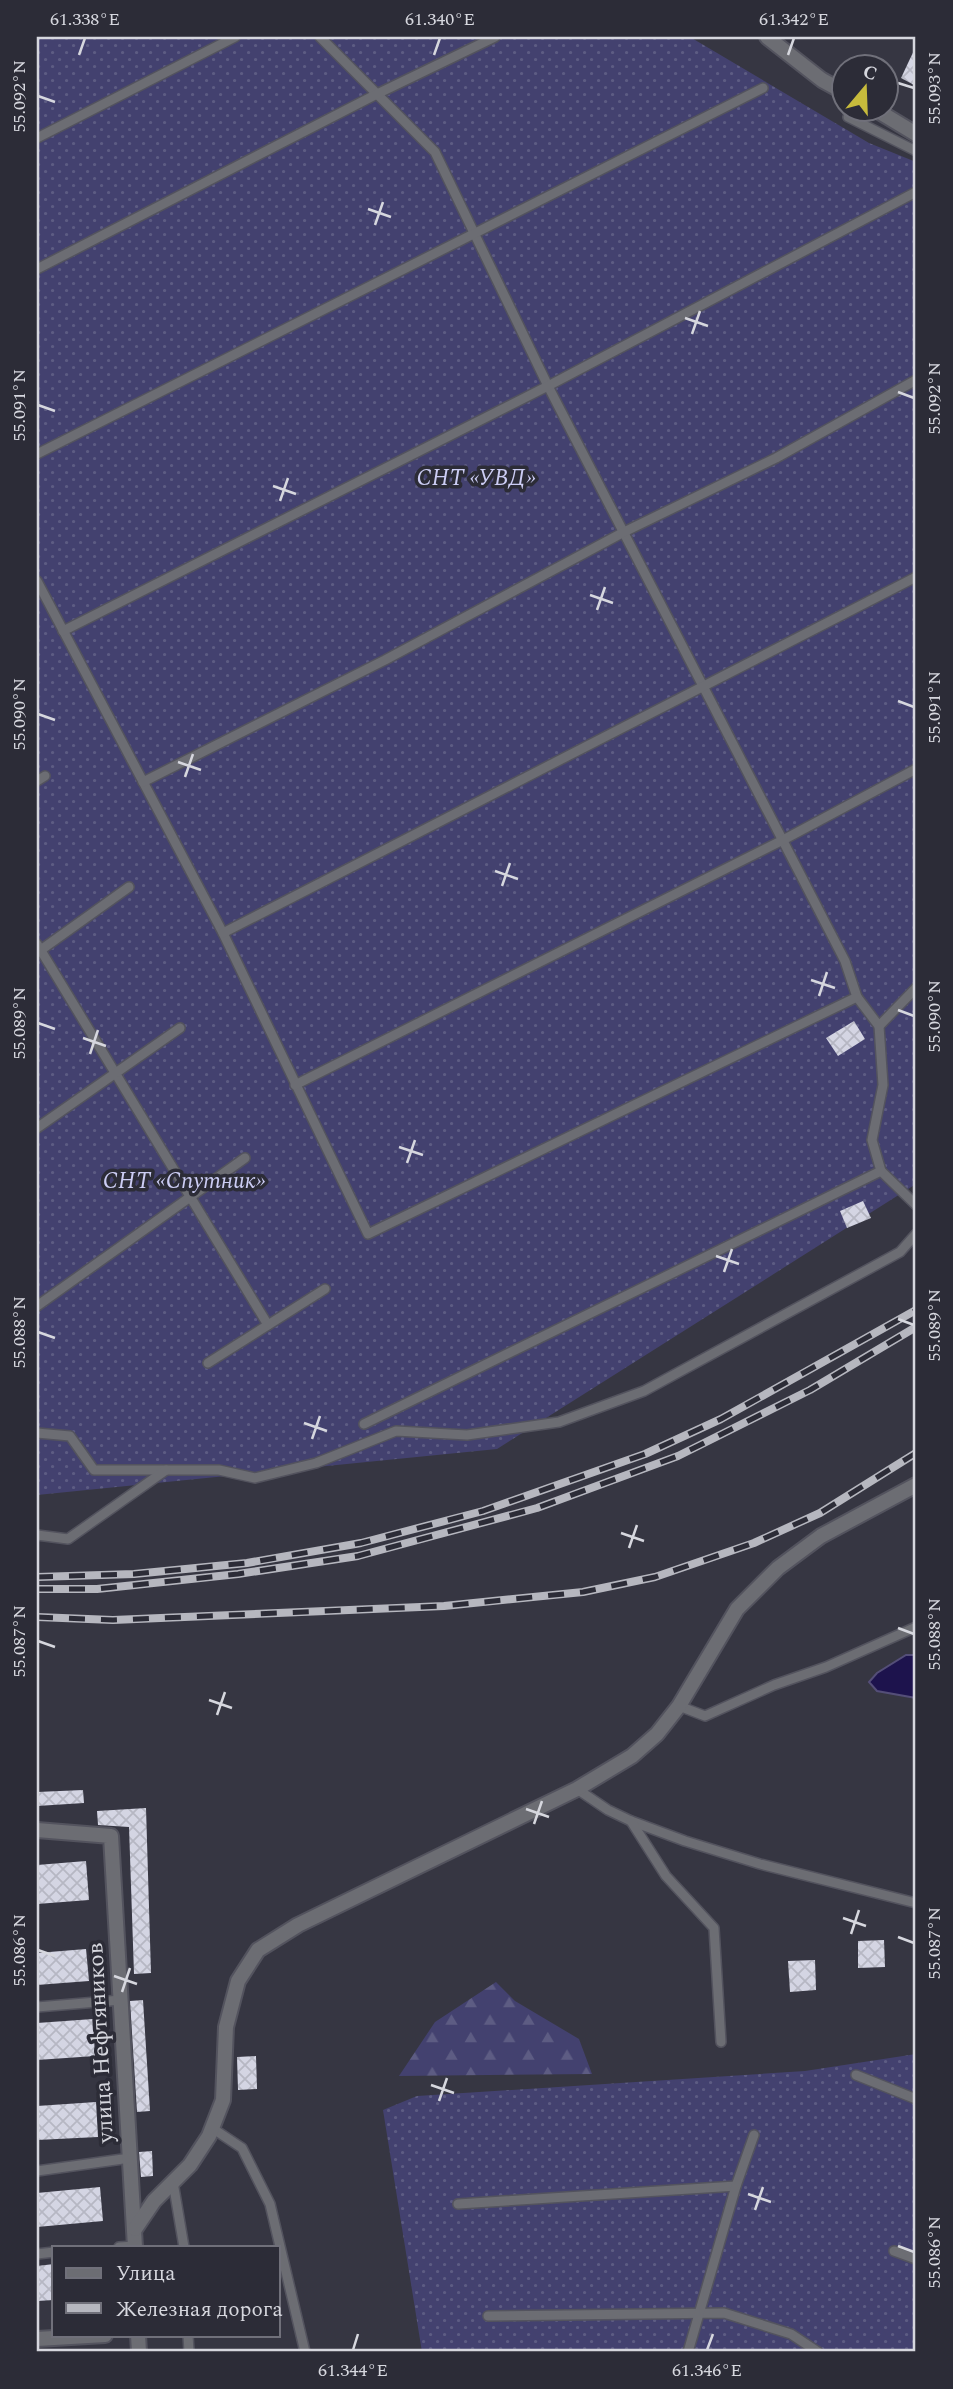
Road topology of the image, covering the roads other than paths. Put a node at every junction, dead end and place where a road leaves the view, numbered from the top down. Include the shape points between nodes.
1 (235, 37) edge
2 (320, 37) edge
3 (495, 37) edge
4 (767, 37) edge
5 (830, 84) edge
6 (763, 88) dead end
7 (377, 94) junction
8 (858, 122) edge
9 (896, 122) edge
10 (916, 134) edge
11 (37, 138) edge
12 (916, 151) edge
13 (916, 192) edge
14 (474, 233) junction
15 (37, 269) edge
16 (916, 380) edge
17 (548, 386) junction
18 (37, 454) edge
19 (624, 532) junction
20 (916, 577) edge
21 (37, 581) edge
22 (63, 631) junction
23 (704, 687) junction
24 (916, 769) edge
25 (143, 782) junction
26 (783, 839) junction
27 (129, 887) dead end
28 (223, 933) junction
29 (38, 949) edge
30 (916, 988) edge
31 (857, 997) junction
32 (879, 1026) junction
33 (180, 1028) dead end
34 (114, 1072) junction
35 (295, 1085) junction
36 (37, 1128) edge
37 (245, 1158) dead end
38 (881, 1171) junction
39 (190, 1198) junction
40 (916, 1205) edge
41 (916, 1234) edge
42 (325, 1289) dead end
43 (37, 1306) edge
44 (268, 1325) junction
45 (208, 1363) dead end
46 (364, 1424) dead end
47 (37, 1433) edge
48 (168, 1469) junction
49 (916, 1485) edge
50 (37, 1535) edge
51 (916, 1627) edge
52 (679, 1706) junction
53 (577, 1789) junction
54 (631, 1821) junction
55 (37, 1830) edge
56 (916, 1903) edge
57 (121, 2000) junction
58 (37, 2007) edge
59 (721, 2042) dead end
60 (856, 2075) dead end
61 (916, 2099) edge
62 (212, 2128) junction
63 (754, 2135) dead end
64 (131, 2158) junction
65 (37, 2171) edge
66 (173, 2182) junction
67 (736, 2186) junction
68 (458, 2204) dead end
69 (135, 2229) junction
70 (135, 2246) edge
71 (184, 2246) edge
72 (280, 2246) edge
73 (280, 2246) edge
74 (894, 2251) dead end
75 (916, 2259) edge
76 (698, 2312) junction
77 (488, 2316) dead end
78 (88, 2336) edge
79 (37, 2339) edge
80 (305, 2352) edge
81 (688, 2352) edge
82 (818, 2352) edge

1 - 11 lane
2 - 7 lane
3 - 7 lane
4 - 5 street
6 - 14 lane
7 - 14 lane via 435,152
7 - 15 lane
8 - 12 lane
9 - 10 street
13 - 17 lane
14 - 17 lane
14 - 18 lane
16 - 19 lane via 776,458
17 - 19 lane
17 - 22 lane
19 - 23 lane
19 - 25 lane
20 - 23 lane
21 - 22 lane
22 - 25 lane
23 - 26 lane
23 - 28 lane
24 - 26 lane
25 - 28 lane
26 - 31 lane via 845,961
26 - 35 lane
27 - 29 lane
28 - 35 lane
29 - 34 lane
30 - 32 lane
31 - 32 lane
31 - 35 lane via 368,1234
32 - 38 lane via 883,1086 872,1140
33 - 34 lane
34 - 36 lane
34 - 39 lane
37 - 39 lane
38 - 40 lane
38 - 46 lane
39 - 43 lane
39 - 44 lane
41 - 48 lane via 900,1252 644,1391 559,1422 467,1435 396,1432 316,1463 255,1478 219,1470
42 - 44 lane
44 - 45 lane
47 - 48 lane via 70,1436 94,1470
48 - 50 lane via 68,1539
49 - 52 street via 821,1536 778,1568 737,1609
51 - 52 lane via 705,1716
52 - 53 street via 632,1756
53 - 54 lane
53 - 62 street via 298,1925 258,1950 238,1982 226,2027 223,2100
54 - 56 lane via 760,1864
54 - 59 lane via 666,1876 714,1928
55 - 57 street, улица Нефтяников via 111,1836
57 - 58 lane
57 - 64 street, улица Нефтяников
60 - 61 lane
62 - 66 street via 190,2165
62 - 73 lane via 242,2148 270,2204
63 - 67 lane
64 - 65 lane
64 - 69 street, улица Нефтяников
66 - 69 street
66 - 71 lane
67 - 68 lane
67 - 76 lane
69 - 70 street, улица Нефтяников
72 - 80 lane
74 - 75 lane
76 - 77 lane
76 - 81 lane
76 - 82 lane via 724,2313 791,2334
78 - 79 street

